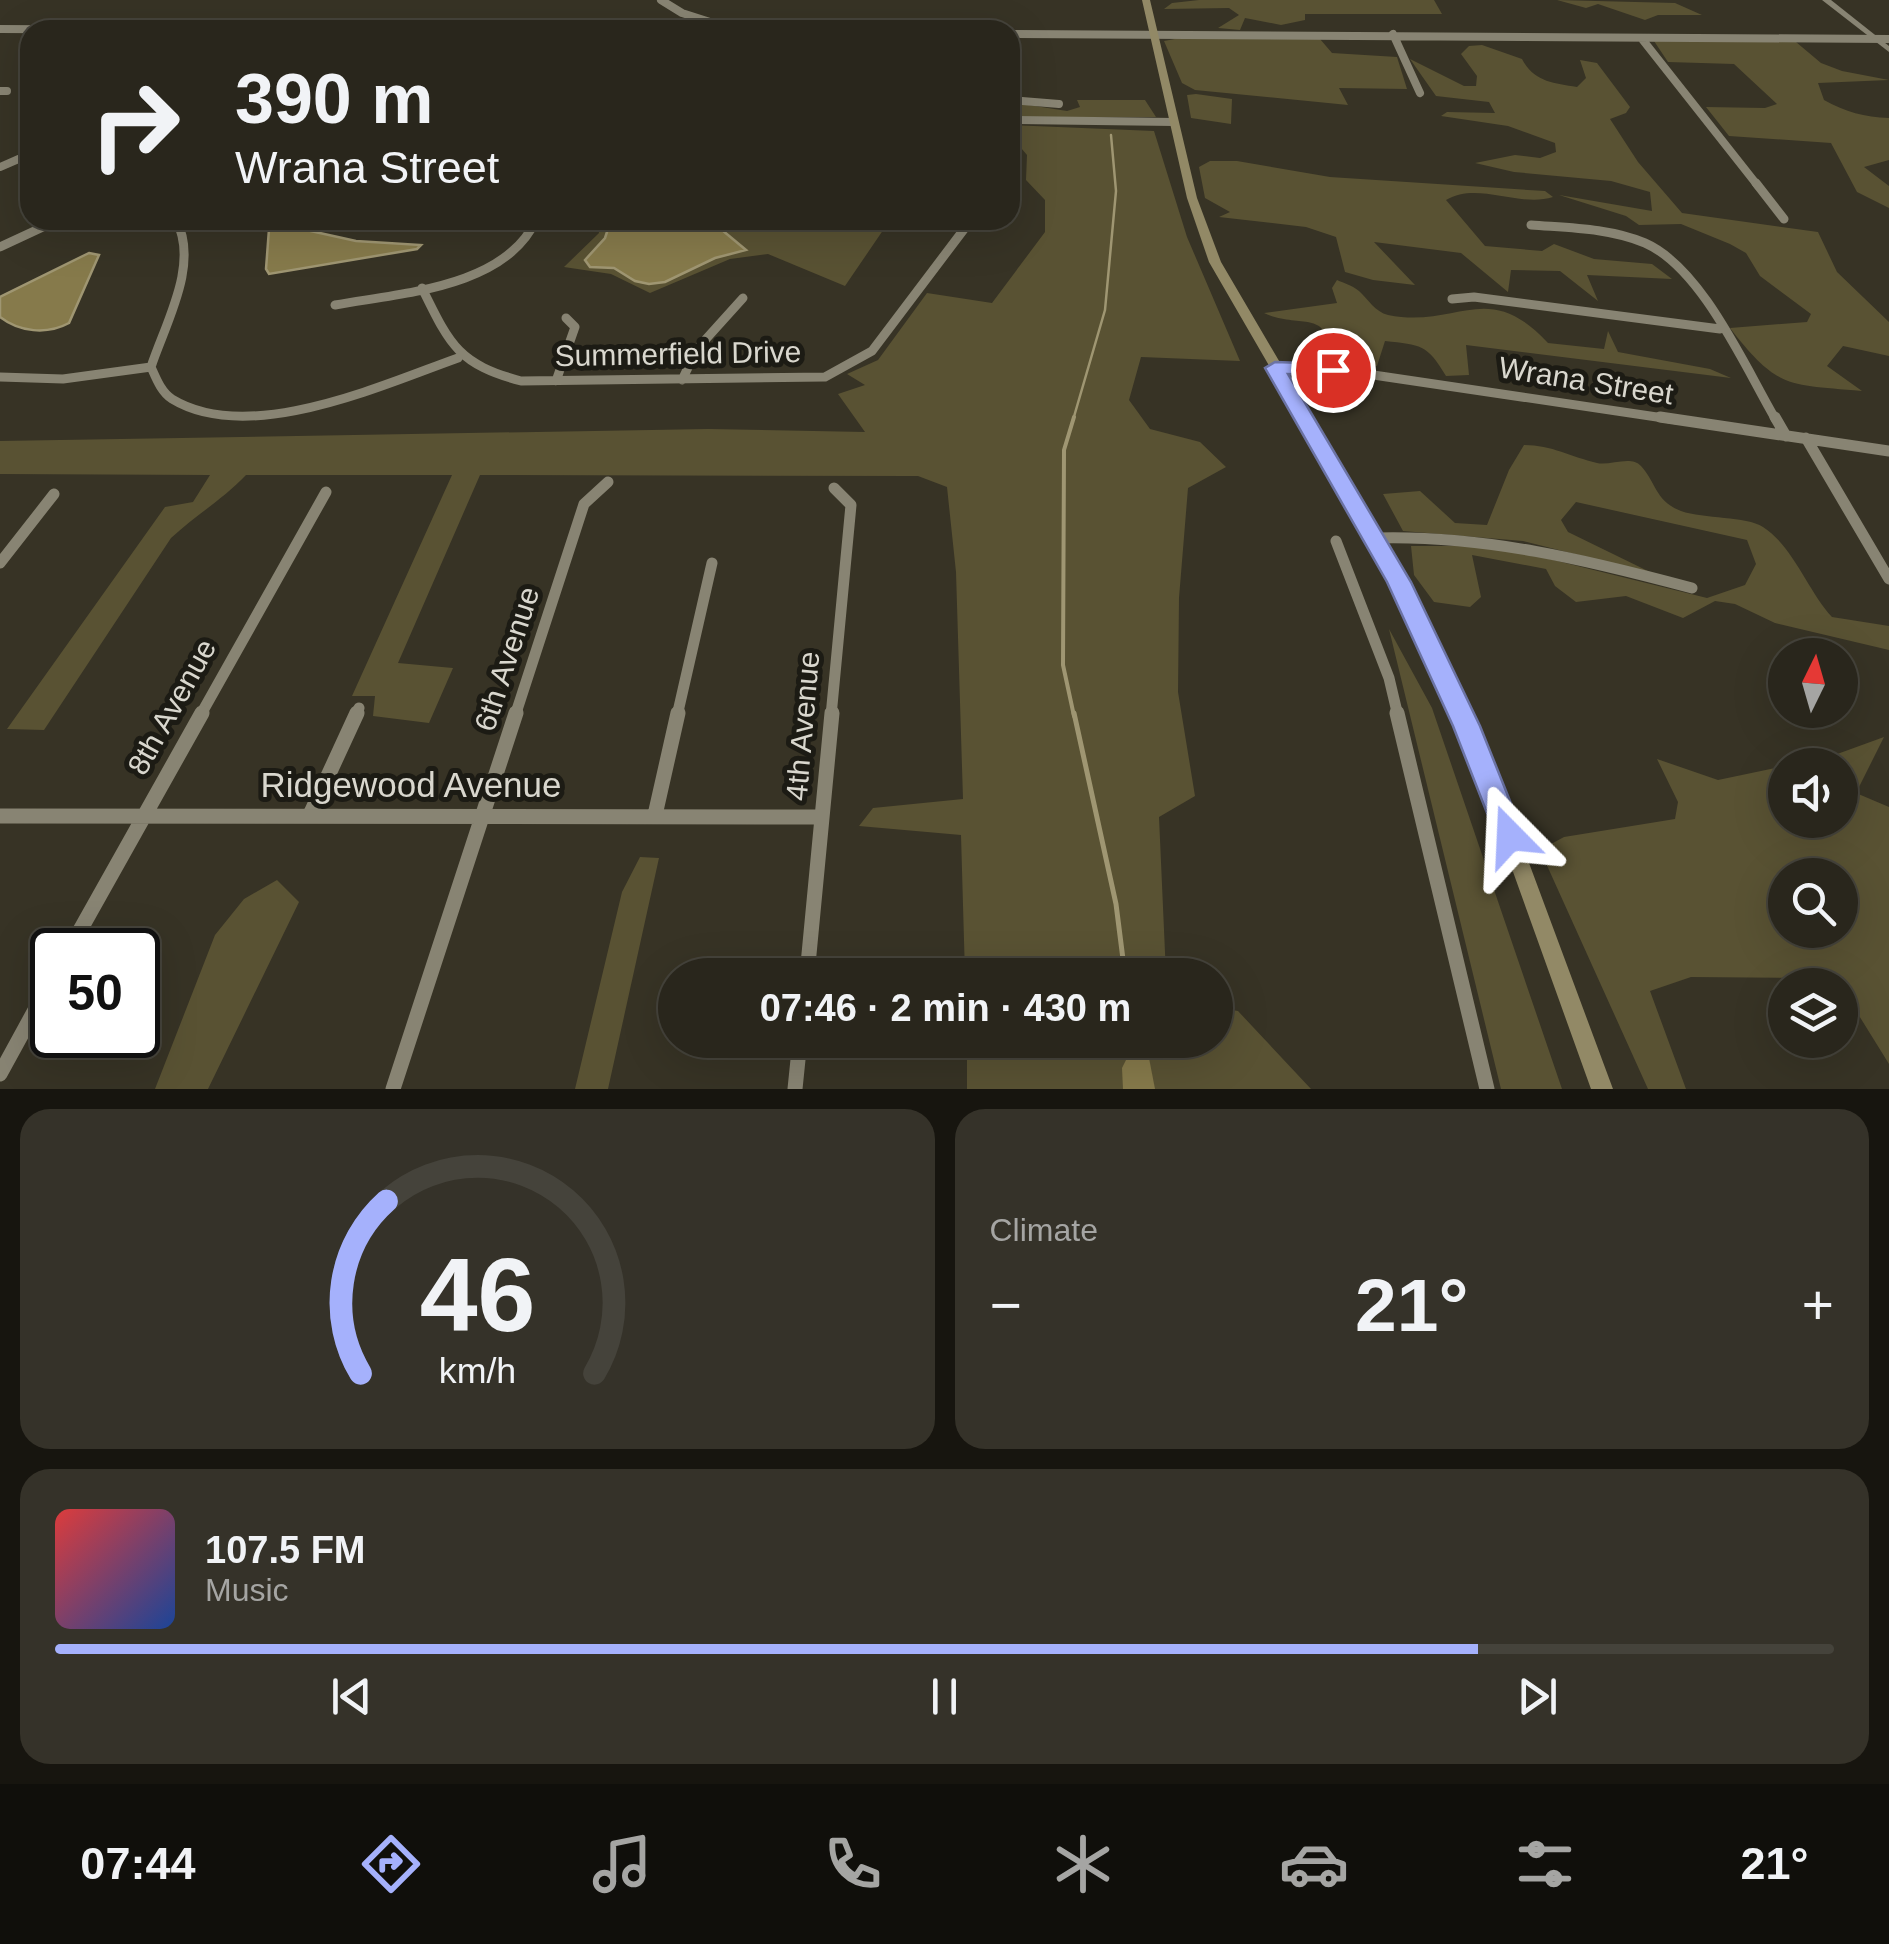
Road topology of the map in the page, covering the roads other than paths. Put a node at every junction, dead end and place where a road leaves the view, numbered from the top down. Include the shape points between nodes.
1 (662, 0) edge
2 (1146, 0) edge
3 (1826, 0) edge
4 (704, 20) edge
5 (1020, 34) edge
6 (1154, 34) junction
7 (1393, 34) junction
8 (1642, 39) junction
9 (1876, 40) junction
10 (1889, 40) edge
11 (1889, 50) edge
12 (1420, 93) dead end
13 (1020, 101) edge
14 (1058, 104) dead end
15 (1020, 120) edge
16 (1174, 122) junction
17 (1784, 219) dead end
18 (1532, 226) dead end
19 (37, 230) edge
20 (184, 230) edge
21 (531, 230) edge
22 (963, 230) edge
23 (0, 247) edge
24 (422, 288) junction
25 (743, 298) dead end
26 (1452, 300) dead end
27 (335, 305) dead end
28 (566, 318) dead end
29 (1720, 329) junction
30 (458, 358) junction
31 (151, 367) junction
32 (1275, 368) junction
33 (0, 377) edge
34 (682, 380) junction
35 (556, 381) junction
36 (1786, 436) junction
37 (1806, 438) junction
38 (1889, 451) edge
39 (608, 482) dead end
40 (834, 488) dead end
41 (326, 492) dead end
42 (54, 494) dead end
43 (1376, 538) junction
44 (1336, 541) dead end
45 (0, 563) edge
46 (712, 563) dead end
47 (1889, 579) edge
48 (1692, 588) dead end
49 (359, 708) dead end
50 (310, 814) junction
51 (483, 814) junction
52 (143, 815) junction
53 (654, 815) junction
54 (0, 816) edge
55 (822, 816) junction
56 (80, 928) edge
57 (809, 958) edge
58 (30, 1019) edge
59 (799, 1058) edge
60 (0, 1074) edge
61 (393, 1089) edge
62 (796, 1089) edge
63 (1487, 1089) edge
64 (1602, 1089) edge

1 - 4 street
2 - 6 main road
3 - 9 street
5 - 6 street
6 - 7 street
6 - 16 main road
7 - 8 street
7 - 12 street
8 - 9 street
8 - 17 street
9 - 10 street
9 - 11 street
13 - 14 street
15 - 16 street
16 - 32 main road via 1208,245
18 - 29 street via 1609,233 1650,245 1694,284
19 - 23 street
20 - 31 street via 188,254
21 - 24 street via 512,254 474,274
22 - 34 street, Summerfield Drive via 872,351 825,377
24 - 27 street
24 - 30 street
25 - 34 street via 696,350
26 - 29 street via 1474,297
28 - 35 street via 575,326
29 - 36 street
30 - 31 street via 266,416 206,412 168,398
30 - 35 street, Summerfield Drive via 521,381
31 - 33 street via 63,379
32 - 36 street, Wrana Street via 1333,370
32 - 43 main road
34 - 35 street, Summerfield Drive
36 - 37 street, Wrana Street
37 - 38 street, Wrana Street
37 - 47 street
39 - 51 street, 6th Avenue via 584,504
40 - 55 street, 4th Avenue via 851,505
41 - 52 street, 8th Avenue
42 - 45 street
43 - 48 street via 1524,546
43 - 64 main road via 1478,753
44 - 63 street via 1389,678
46 - 53 street
49 - 50 street
50 - 51 street, Ridgewood Avenue
50 - 52 street, Ridgewood Avenue
51 - 53 street, Ridgewood Avenue
51 - 61 street, 6th Avenue
52 - 54 street, Ridgewood Avenue
52 - 56 street, 8th Avenue
53 - 55 street, Ridgewood Avenue
55 - 57 street, 4th Avenue
58 - 60 street
59 - 62 street

